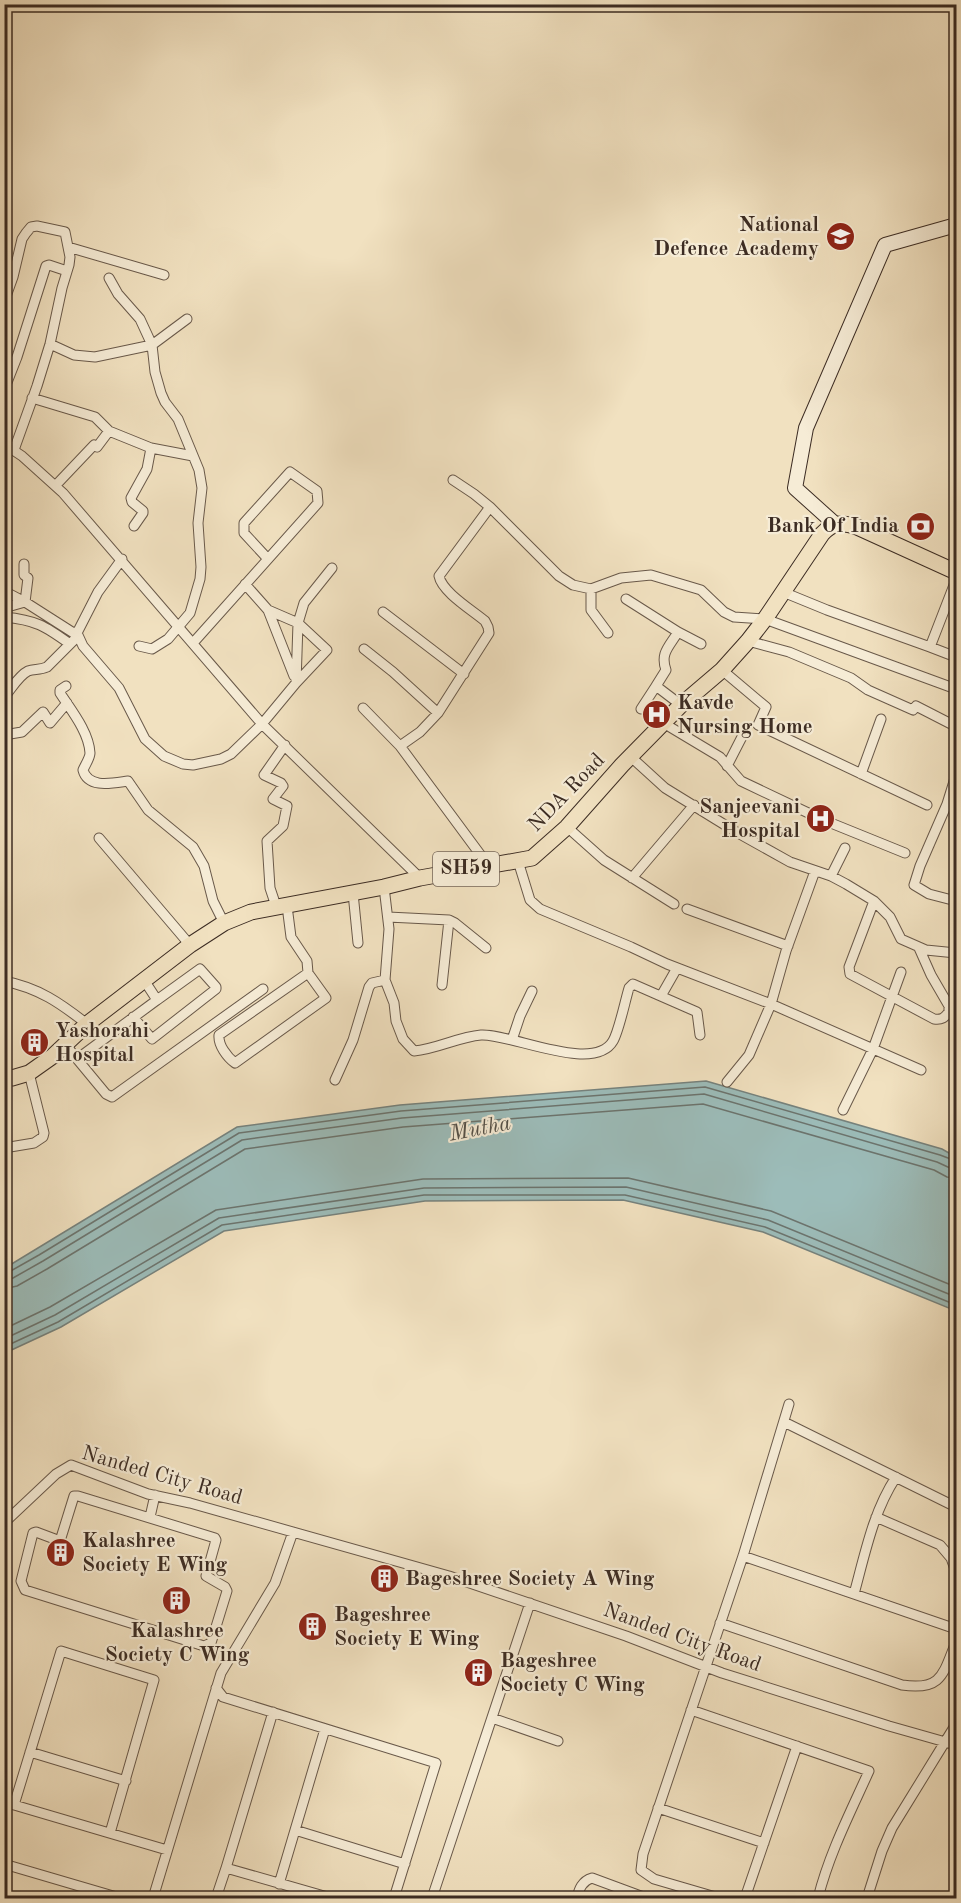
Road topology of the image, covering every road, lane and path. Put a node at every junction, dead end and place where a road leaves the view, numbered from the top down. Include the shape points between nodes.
1 (957, 225) edge
2 (68, 247) junction
3 (67, 271) junction
4 (164, 275) dead end
5 (109, 278) dead end
6 (4, 302) edge
7 (187, 319) dead end
8 (50, 344) junction
9 (152, 345) junction
10 (4, 390) edge
11 (32, 398) junction
12 (109, 431) junction
13 (4, 444) edge
14 (151, 448) junction
15 (14, 450) junction
16 (193, 456) junction
17 (453, 480) dead end
18 (56, 485) junction
19 (490, 507) junction
20 (835, 524) junction
21 (134, 526) dead end
22 (122, 559) junction
23 (268, 559) junction
24 (24, 564) dead end
25 (332, 568) dead end
26 (957, 572) edge
27 (957, 580) edge
28 (245, 584) junction
29 (591, 589) junction
30 (4, 591) edge
31 (783, 592) junction
32 (626, 599) dead end
33 (25, 602) junction
34 (4, 608) edge
35 (268, 610) junction
36 (383, 612) dead end
37 (4, 616) edge
38 (765, 619) junction
39 (298, 623) junction
40 (179, 626) junction
41 (608, 633) dead end
42 (678, 633) junction
43 (77, 634) junction
44 (748, 641) junction
45 (193, 643) junction
46 (70, 644) junction
47 (701, 644) dead end
48 (139, 646) dead end
49 (930, 647) junction
50 (364, 649) dead end
51 (957, 657) edge
52 (722, 670) junction
53 (464, 674) junction
54 (296, 683) junction
55 (66, 686) dead end
56 (656, 686) junction
57 (957, 689) edge
58 (4, 698) edge
59 (67, 703) junction
60 (681, 705) junction
61 (363, 708) dead end
62 (640, 709) dead end
63 (438, 713) junction
64 (881, 719) dead end
65 (262, 724) junction
66 (665, 724) junction
67 (955, 726) edge
68 (745, 731) dead end
69 (4, 735) edge
70 (285, 745) junction
71 (400, 746) junction
72 (631, 757) junction
73 (727, 766) junction
74 (861, 774) junction
75 (957, 775) edge
76 (927, 805) dead end
77 (694, 806) junction
78 (952, 806) edge
79 (567, 827) junction
80 (99, 838) dead end
81 (846, 848) dead end
82 (905, 853) dead end
83 (518, 861) junction
84 (488, 865) junction
85 (815, 871) junction
86 (831, 876) junction
87 (420, 878) junction
88 (632, 878) junction
89 (384, 887) junction
90 (353, 893) junction
91 (874, 901) junction
92 (957, 901) edge
93 (674, 904) dead end
94 (282, 908) junction
95 (687, 909) dead end
96 (388, 917) junction
97 (449, 920) junction
98 (224, 923) junction
99 (358, 943) dead end
100 (190, 945) junction
101 (788, 946) junction
102 (486, 948) dead end
103 (919, 948) junction
104 (957, 953) edge
105 (677, 968) junction
106 (901, 972) dead end
107 (308, 973) junction
108 (144, 980) junction
109 (385, 980) junction
110 (4, 981) edge
111 (442, 985) dead end
112 (263, 989) dead end
113 (532, 991) dead end
114 (661, 996) junction
115 (892, 997) junction
116 (157, 999) junction
117 (771, 1004) junction
118 (133, 1017) junction
119 (944, 1018) junction
120 (957, 1020) edge
121 (87, 1024) junction
122 (700, 1035) dead end
123 (512, 1040) junction
124 (65, 1044) junction
125 (873, 1049) junction
126 (77, 1059) junction
127 (921, 1070) dead end
128 (29, 1073) junction
129 (4, 1077) edge
130 (335, 1080) dead end
131 (726, 1082) dead end
132 (843, 1110) dead end
133 (4, 1148) edge
134 (789, 1404) dead end
135 (784, 1422) junction
136 (896, 1477) junction
137 (152, 1495) junction
138 (957, 1507) edge
139 (146, 1515) junction
140 (876, 1517) junction
141 (4, 1522) edge
142 (293, 1532) junction
143 (743, 1556) junction
144 (957, 1572) edge
145 (854, 1594) junction
146 (530, 1603) junction
147 (720, 1623) junction
148 (957, 1629) edge
149 (957, 1642) edge
150 (705, 1667) junction
151 (216, 1688) junction
152 (691, 1710) junction
153 (273, 1712) junction
154 (492, 1718) junction
155 (957, 1724) edge
156 (325, 1729) junction
157 (558, 1741) dead end
158 (945, 1742) junction
159 (957, 1745) edge
160 (797, 1746) junction
161 (30, 1752) junction
162 (126, 1780) junction
163 (9, 1803) edge
164 (658, 1808) junction
165 (295, 1830) junction
166 (111, 1833) junction
167 (764, 1843) junction
168 (167, 1850) junction
169 (4, 1863) edge
170 (405, 1864) junction
171 (226, 1868) junction
172 (279, 1884) junction
173 (120, 1899) edge
174 (153, 1899) edge
175 (216, 1899) edge
176 (331, 1899) edge
177 (394, 1899) edge
178 (432, 1899) edge
179 (577, 1899) edge
180 (646, 1899) edge
181 (719, 1899) edge
182 (745, 1899) edge
183 (818, 1899) edge
184 (867, 1899) edge

1 - 20 street via 885,245 806,428 795,488
2 - 3 street
2 - 4 street
2 - 6 street via 65,232 31,227 22,239
3 - 8 street
3 - 10 street via 46,266
5 - 9 street via 140,319
7 - 9 street
8 - 9 street via 74,355 95,357
8 - 11 street
9 - 16 street via 161,393 178,419
11 - 12 street via 94,417
11 - 15 street
12 - 14 street
12 - 18 street
13 - 15 street
14 - 16 street
14 - 21 street via 147,469 131,498 143,511
15 - 18 street
16 - 40 street via 202,488 198,523 201,567 190,613
17 - 19 street
18 - 22 street
19 - 29 street via 559,576 573,585
19 - 53 street via 439,576 448,591 488,627 489,633
20 - 26 main road via 857,527
20 - 31 main road, NDA Road / SH59 via 822,534
22 - 40 street
22 - 43 street via 98,592
23 - 23 street via 318,503 317,491 290,472 244,523 244,533
23 - 28 street
24 - 33 street via 28,578
25 - 39 street via 304,603
27 - 49 street
28 - 35 street
28 - 45 street
29 - 38 street via 621,578 651,574 701,590 734,617
29 - 41 street via 591,610
30 - 33 street
31 - 38 main road, NDA Road / SH59
31 - 49 street
32 - 42 street
33 - 34 street
33 - 43 street
35 - 39 street
35 - 54 street
36 - 53 street
37 - 46 street via 38,623
38 - 44 main road, NDA Road / SH59
38 - 57 street
39 - 54 street
39 - 54 street via 327,650
40 - 45 street
40 - 48 street via 152,650
42 - 47 street
42 - 56 street via 663,656 666,670
43 - 46 street
43 - 65 street via 119,688 141,733 164,756 193,765 221,759
44 - 52 main road, NDA Road / SH59
44 - 67 street via 789,652
45 - 65 street
46 - 58 street via 47,667 24,674
49 - 51 street
50 - 63 street
52 - 60 main road, NDA Road / SH59
52 - 74 street via 766,707 758,725
53 - 63 street
54 - 65 street
55 - 59 street via 60,693
56 - 60 street
56 - 62 street
59 - 69 street via 50,723 43,712 22,732
59 - 98 street via 90,751 83,770 85,777 103,784 128,782 148,810 193,847 204,866 213,901
60 - 66 main road, NDA Road / SH59
61 - 71 street
63 - 71 street
64 - 74 street
65 - 70 street
66 - 72 main road, NDA Road / SH59
66 - 73 street via 720,757
68 - 73 street
70 - 87 street
70 - 94 street via 264,775 281,783 283,786 273,799 287,806 283,826 267,841 270,888
71 - 84 street
72 - 77 street via 665,788
72 - 79 main road, NDA Road / SH59
73 - 82 street via 741,781
74 - 76 street
75 - 78 street
77 - 85 street via 790,862
77 - 88 street
78 - 92 street via 914,885 929,894
79 - 83 main road, NDA Road / SH59 via 532,858
79 - 88 street via 604,860
80 - 100 street
81 - 86 street
83 - 84 main road, NDA Road / SH59
83 - 105 street via 535,905
84 - 87 main road, NDA Road / SH59
85 - 86 street
85 - 101 street
86 - 91 street
87 - 89 main road, NDA Road / SH59
88 - 93 street
89 - 90 main road, NDA Road / SH59
89 - 96 street
90 - 94 main road, NDA Road / SH59
90 - 99 street
91 - 103 street via 890,917 901,939
91 - 115 street via 849,967 850,974
94 - 98 main road, NDA Road / SH59 via 251,912
94 - 107 street via 291,938 307,961
95 - 101 street
96 - 97 street
96 - 109 street
97 - 102 street
97 - 111 street
98 - 100 main road, NDA Road / SH59
100 - 108 main road, NDA Road / SH59
101 - 117 street
103 - 104 street
103 - 119 street via 949,1006
105 - 114 street
105 - 117 street
106 - 115 street
107 - 107 street via 219,1035 220,1043 235,1063 326,998
108 - 116 street
108 - 121 main road, NDA Road / SH59
109 - 123 street via 402,1039 414,1051 481,1035
109 - 130 street via 369,987 353,1040
110 - 121 street via 35,989
112 - 126 street via 112,1097
113 - 123 street
114 - 122 street via 697,1012
114 - 123 street via 630,985 613,1041 601,1051 561,1053
115 - 119 street via 934,1019
115 - 125 street
116 - 118 street
116 - 118 street via 200,969 216,987 152,1039
117 - 125 street
117 - 131 street via 749,1055
118 - 126 street
119 - 120 street
121 - 124 main road, NDA Road / SH59
124 - 126 street
124 - 128 main road, NDA Road / SH59
125 - 127 street
125 - 132 street
128 - 129 main road, NDA Road / SH59
128 - 133 street via 43,1137 34,1143
134 - 135 street
135 - 136 street
135 - 143 street
136 - 138 street
136 - 140 street
137 - 139 street
137 - 141 street, Nanded City Road via 71,1465
137 - 142 street, Nanded City Road
139 - 139 street via 216,1539 206,1576 226,1591 208,1646 50,1599 21,1585 33,1533 60,1541 75,1496
140 - 144 street via 940,1545
140 - 145 street
142 - 146 street, Nanded City Road
142 - 151 street via 275,1583 221,1672
143 - 145 street
143 - 147 street
145 - 148 street
146 - 150 street, Nanded City Road
146 - 154 street
147 - 149 street via 919,1688 930,1686 939,1678
147 - 150 street
150 - 152 street
150 - 158 street, Nanded City Road
151 - 153 street via 223,1696
151 - 168 street
152 - 160 street
152 - 164 street
153 - 156 street
153 - 171 street
154 - 157 street
154 - 178 street
155 - 158 street
156 - 165 street
156 - 170 street via 436,1763
158 - 159 street, Nanded City Road
158 - 184 street via 892,1827
160 - 167 street
160 - 183 street via 869,1772 845,1822
161 - 162 street
161 - 162 street via 61,1651 154,1680
161 - 163 street
162 - 166 street
163 - 166 street
164 - 167 street
164 - 181 street via 641,1870 654,1879
165 - 170 street
165 - 172 street
166 - 168 street
167 - 182 street
168 - 174 street
169 - 173 street
170 - 177 street
171 - 172 street
171 - 175 street
172 - 176 street
179 - 180 street via 581,1885 592,1878

